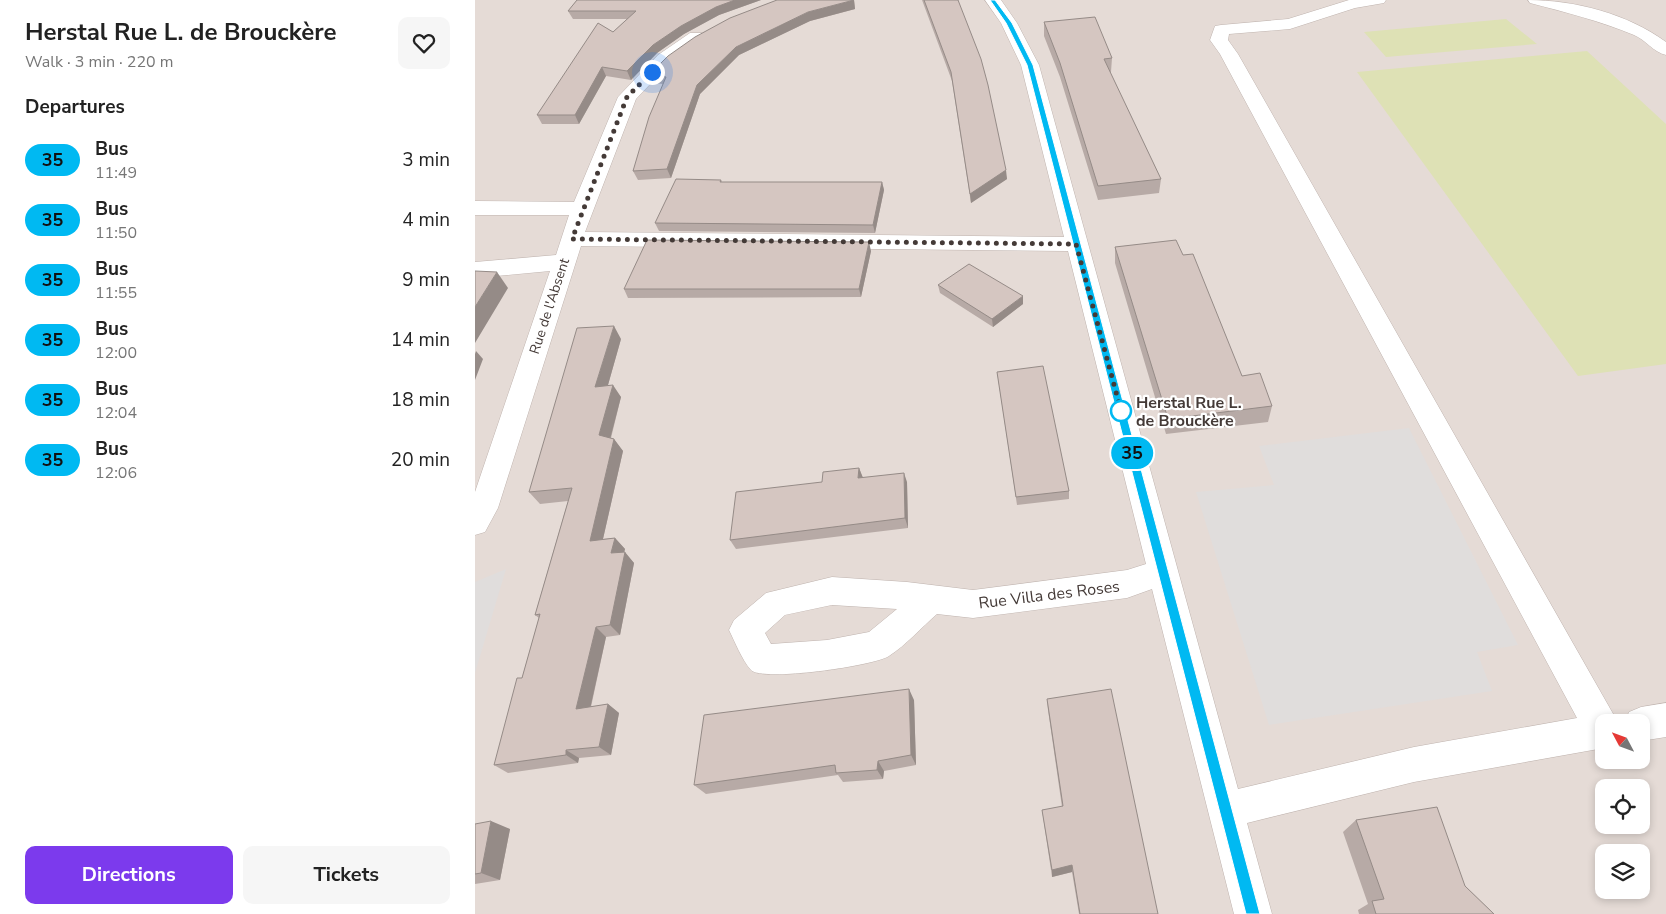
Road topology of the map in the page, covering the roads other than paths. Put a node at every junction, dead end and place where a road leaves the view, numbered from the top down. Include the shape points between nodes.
1 (993, 0) edge
2 (1378, 0) edge
3 (1536, 0) edge
4 (717, 26) edge
5 (1666, 50) edge
6 (475, 208) edge
7 (582, 209) junction
8 (572, 239) junction
9 (1076, 244) junction
10 (563, 262) junction
11 (475, 270) edge
12 (475, 523) edge
13 (1164, 572) junction
14 (932, 599) junction
15 (1595, 716) edge
16 (1666, 720) edge
17 (1650, 723) edge
18 (1595, 732) edge
19 (1226, 810) junction
20 (1253, 914) edge

1 - 9 street via 1009,23 1030,65
2 - 15 street via 1352,4 1290,24 1221,30 1219,40 1417,389
3 - 5 street via 1586,12 1642,32
4 - 7 street, Rue de l'Absent via 664,59 627,97
6 - 7 street
7 - 8 street, Rue de l'Absent
8 - 9 street
8 - 10 street, Rue de l'Absent
9 - 13 street
10 - 11 street
10 - 12 street, Rue de l'Absent via 484,508
13 - 14 street, Rue Villa des Roses via 1127,584 973,604
13 - 19 street
14 - 14 street, Rue Villa des Roses via 832,591 777,603 745,630 763,660 827,656 877,646
16 - 17 street
18 - 19 street via 1541,740 1307,788
19 - 20 street

